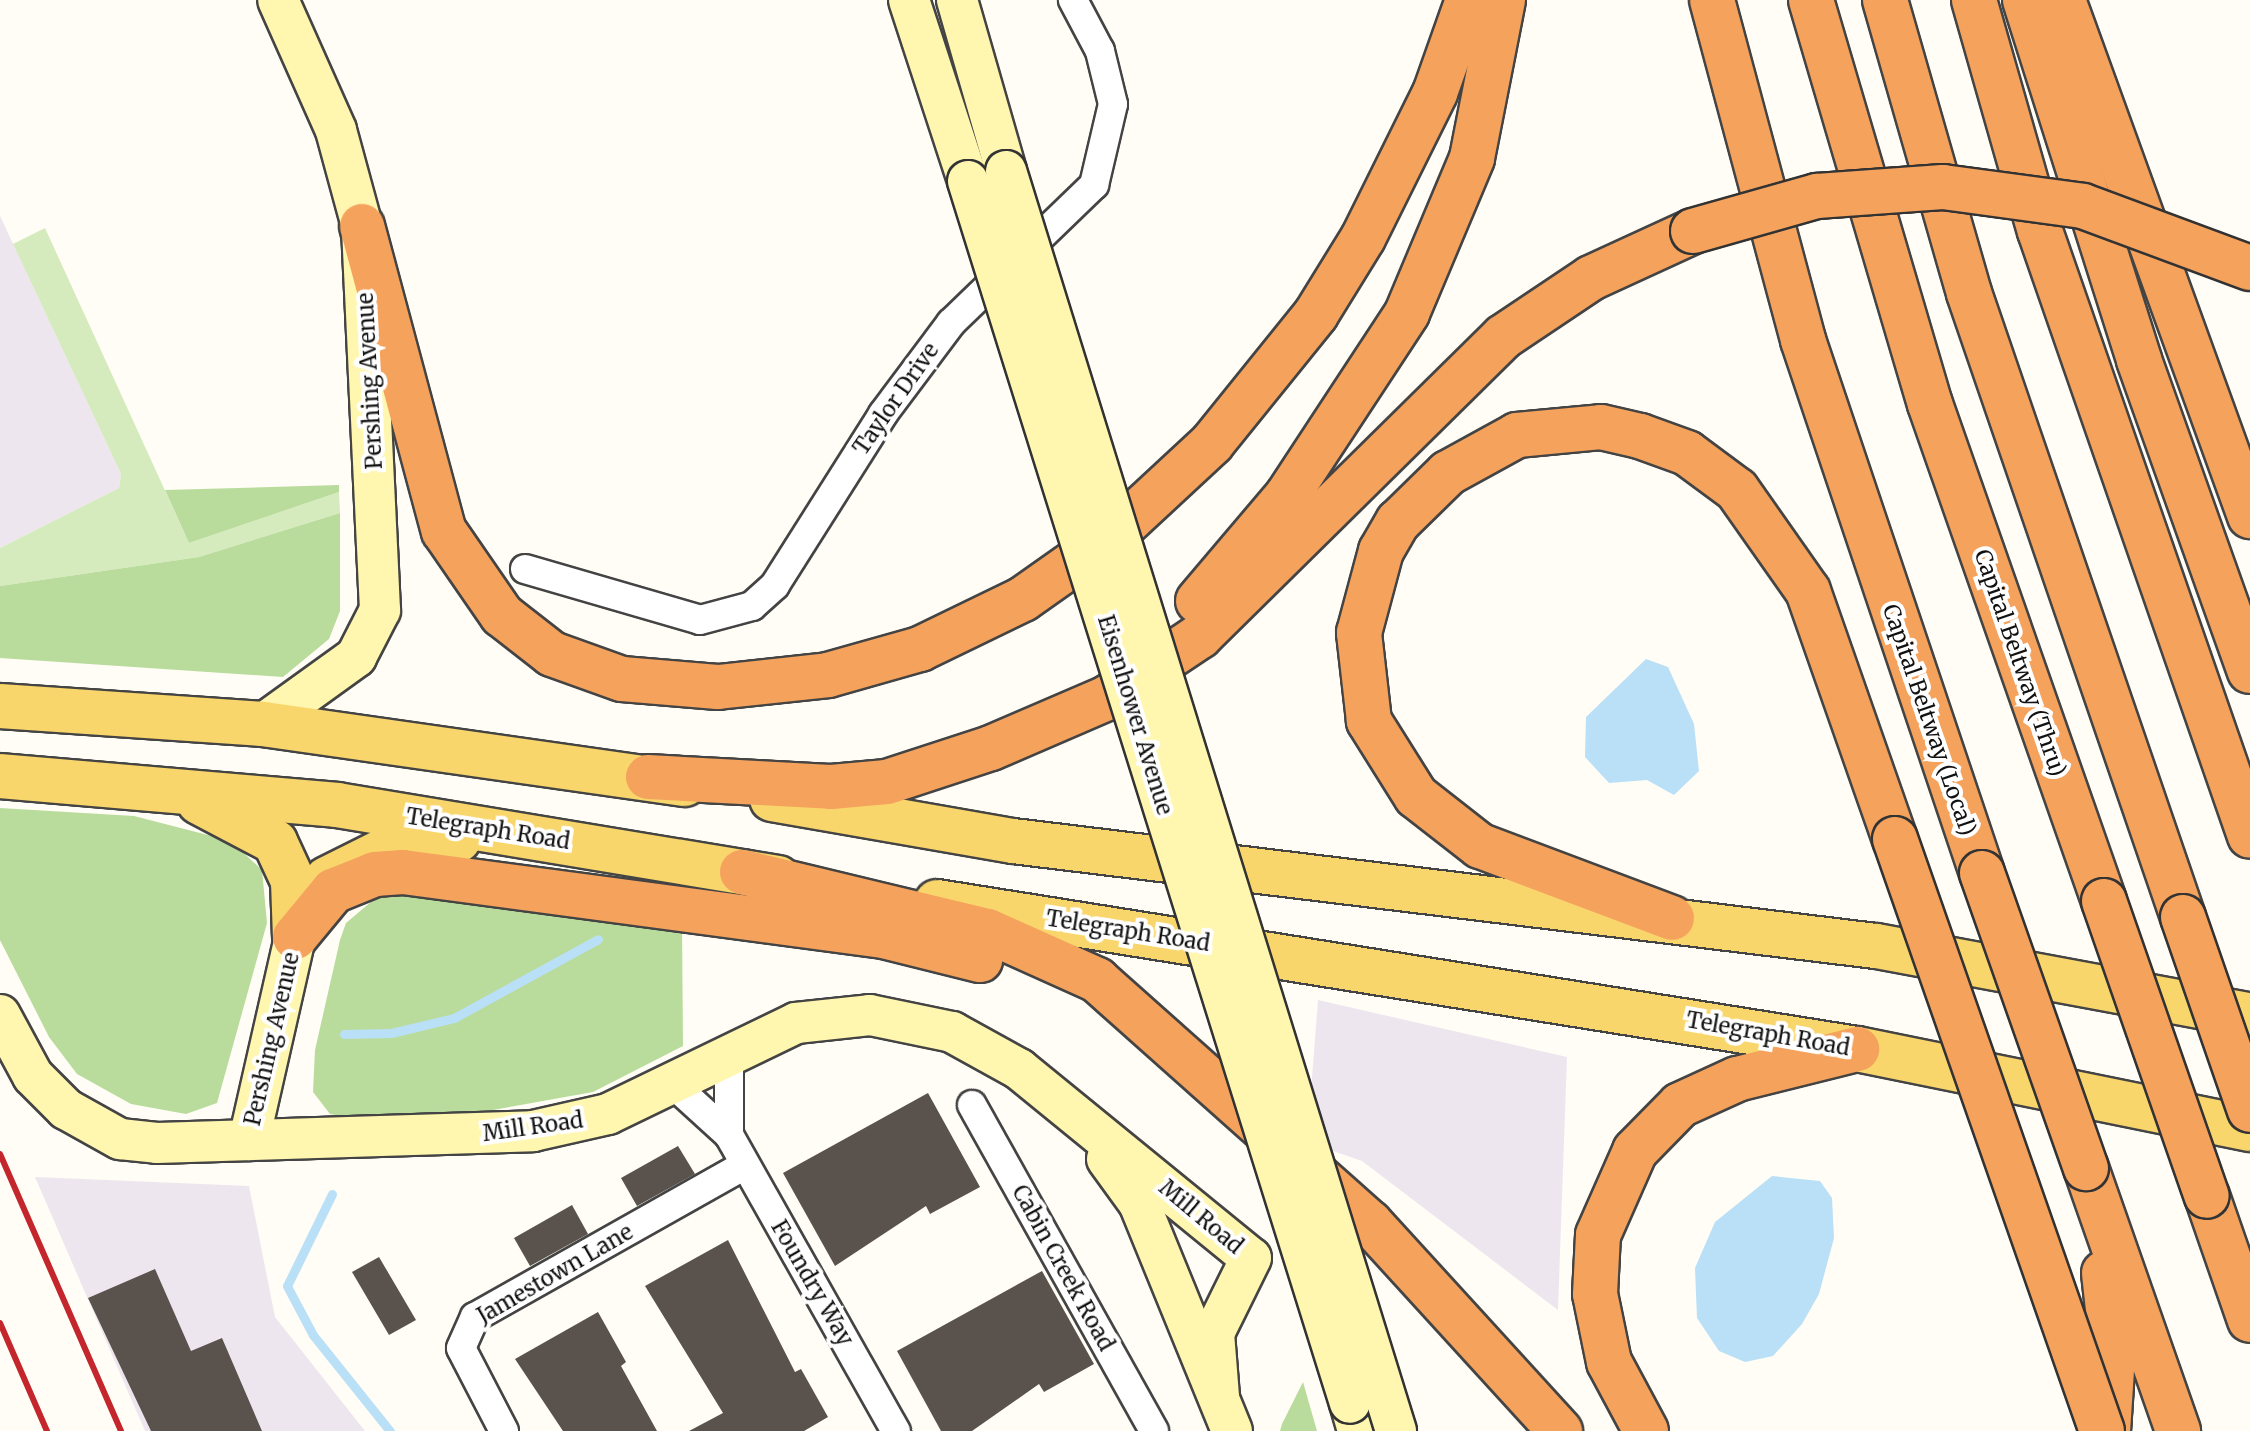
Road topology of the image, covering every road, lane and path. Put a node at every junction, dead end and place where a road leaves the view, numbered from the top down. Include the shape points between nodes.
1 (278, 0) edge
2 (299, 0) edge
3 (909, 0) edge
4 (957, 0) edge
5 (1073, 0) edge
6 (1468, 0) edge
7 (1503, 0) edge
8 (1712, 0) edge
9 (1811, 0) edge
10 (1885, 0) edge
11 (1974, 0) edge
12 (2025, 0) edge
13 (2063, 0) edge
14 (312, 66) junction
15 (987, 176) junction
16 (362, 226) junction
17 (2250, 268) edge
18 (2250, 516) edge
19 (525, 569) dead end
20 (2250, 671) edge
21 (0, 706) edge
22 (1047, 722) junction
23 (263, 724) junction
24 (0, 776) edge
25 (648, 777) junction
26 (159, 787) junction
27 (2250, 836) edge
28 (549, 837) junction
29 (742, 872) junction
30 (1672, 918) junction
31 (295, 937) junction
32 (0, 1015) edge
33 (2250, 1015) edge
34 (1857, 1049) junction
35 (729, 1054) junction
36 (673, 1084) junction
37 (972, 1105) dead end
38 (1236, 1108) junction
39 (2250, 1110) edge
40 (1074, 1114) junction
41 (2250, 1129) edge
42 (729, 1135) junction
43 (249, 1140) junction
44 (745, 1165) junction
45 (2086, 1168) junction
46 (2250, 1320) edge
47 (1226, 1413) edge
48 (1354, 1417) edge
49 (504, 1431) edge
50 (896, 1431) edge
51 (1154, 1431) edge
52 (1396, 1431) edge
53 (1560, 1431) edge
54 (1646, 1431) edge
55 (2102, 1431) edge
56 (2108, 1431) edge
57 (2178, 1431) edge

1 - 14 main road, Pershing Avenue
2 - 14 main road
3 - 15 main road, Eisenhower Avenue
4 - 15 main road, Eisenhower Avenue
5 - 19 street, Taylor Drive via 1100,51 1113,104 1094,185 951,323 883,414 775,585 752,606 700,620
6 - 16 highway via 1435,93 1363,238 1316,314 1212,443 1111,537 1023,599 920,649 828,675 718,687 622,679 552,654 502,615 444,531
7 - 22 highway via 1472,158 1436,253 1365,384 1216,582 1162,637
8 - 45 highway, Capital Beltway (Local), bridge via 1803,340
9 - 46 highway, Capital Beltway (Thru), bridge via 1930,404
10 - 39 highway, bridge via 1969,293
11 - 27 highway via 2040,231
12 - 20 highway via 2139,360
13 - 18 highway
14 - 16 main road, Pershing Avenue
15 - 48 main road, Eisenhower Avenue, bridge
15 - 52 main road, Eisenhower Avenue, bridge
16 - 23 main road, Pershing Avenue via 380,610 356,657
17 - 22 highway, bridge via 2083,206 1943,187 1817,196 1693,231 1591,278 1503,337 1200,636 1107,698
21 - 23 main road
22 - 25 highway via 887,782 831,787
23 - 25 main road
24 - 26 main road, Telegraph Road
25 - 30 main road via 1013,841
26 - 28 main road, Telegraph Road
26 - 31 main road via 234,815 275,842 293,881
28 - 29 main road, Telegraph Road
28 - 31 main road via 407,844 365,856 319,888
29 - 34 main road, Telegraph Road
29 - 38 highway via 917,912 1047,954 1141,1014
30 - 33 main road via 2081,979
30 - 55 highway, bridge via 1480,846 1416,796 1369,721 1359,633 1381,551 1398,522 1448,473 1517,435 1601,427 1687,453 1737,490 1808,591
31 - 38 highway via 333,891 375,874 403,872 887,937 1014,970 1068,996
31 - 43 main road, Pershing Avenue
32 - 43 main road, Mill Road via 33,1076 92,1127 157,1143
34 - 41 main road, Telegraph Road
34 - 54 highway via 1737,1079 1680,1105 1635,1151 1598,1235 1595,1294 1609,1362
35 - 36 main road, Mill Road
35 - 40 main road, Mill Road via 796,1023 841,1014 911,1019 984,1045
35 - 42 street, Foundry Way
36 - 42 street, Foundry Way
36 - 43 main road, Mill Road via 608,1114 533,1131
37 - 51 street, Cabin Creek Road
38 - 53 highway via 1370,1223
40 - 47 main road, Mill Road via 1139,1203
40 - 47 main road, Mill Road via 1251,1258 1214,1333
42 - 44 street, Foundry Way
44 - 49 street, Jamestown Lane via 475,1317 461,1348
44 - 50 street, Foundry Way
45 - 56 highway via 2113,1354
45 - 57 highway, Capital Beltway (Local)

